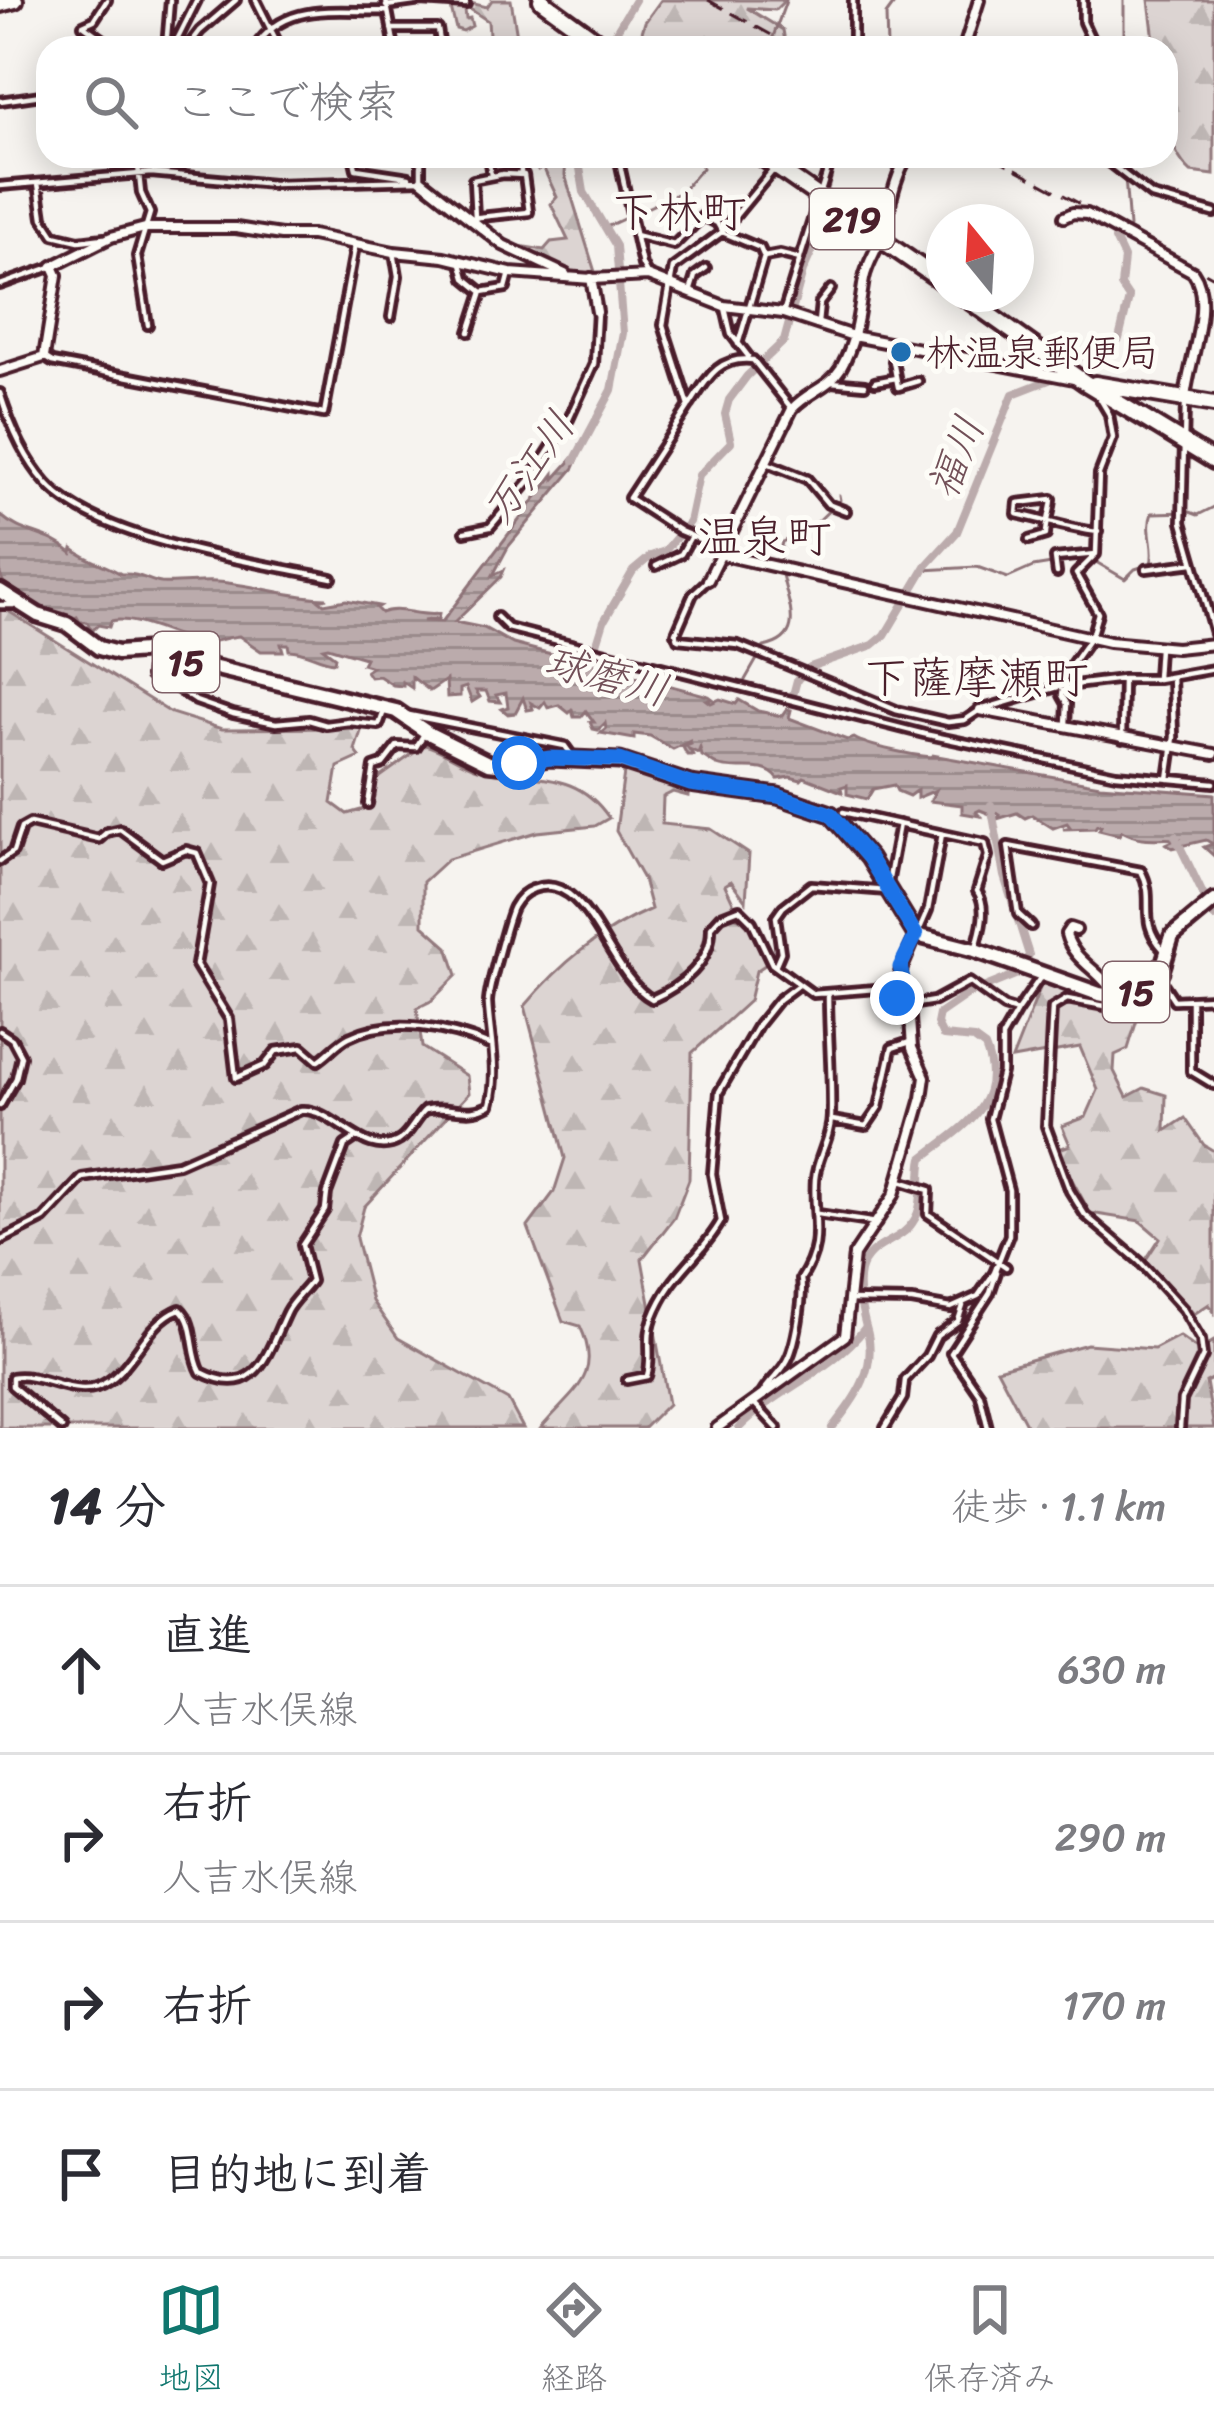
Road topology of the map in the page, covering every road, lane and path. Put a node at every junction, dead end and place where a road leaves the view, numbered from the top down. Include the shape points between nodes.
1 (15, 0) edge
2 (106, 0) edge
3 (170, 0) edge
4 (197, 0) edge
5 (236, 0) edge
6 (256, 0) edge
7 (541, 0) edge
8 (853, 0) edge
9 (979, 0) edge
10 (1084, 0) edge
11 (0, 4) edge
12 (466, 4) dead end
13 (386, 6) edge
14 (270, 26) junction
15 (391, 29) junction
16 (98, 36) edge
17 (169, 36) edge
18 (176, 36) edge
19 (196, 36) edge
20 (263, 36) edge
21 (275, 36) edge
22 (392, 36) edge
23 (439, 36) edge
24 (590, 36) edge
25 (853, 36) edge
26 (968, 36) edge
27 (1089, 36) edge
28 (36, 96) edge
29 (0, 101) edge
30 (138, 168) edge
31 (356, 168) edge
32 (421, 168) edge
33 (490, 168) edge
34 (521, 168) edge
35 (621, 168) edge
36 (775, 168) edge
37 (777, 168) edge
38 (828, 168) edge
39 (902, 168) edge
40 (1118, 168) edge
41 (521, 173) junction
42 (139, 174) junction
43 (491, 176) junction
44 (421, 180) junction
45 (38, 183) junction
46 (0, 186) edge
47 (820, 197) junction
48 (1214, 213) edge
49 (473, 218) junction
50 (1064, 218) dead end
51 (145, 228) junction
52 (722, 232) junction
53 (635, 235) junction
54 (107, 238) junction
55 (880, 239) junction
56 (356, 243) junction
57 (394, 252) junction
58 (764, 257) junction
59 (800, 259) junction
60 (460, 260) junction
61 (53, 266) junction
62 (706, 268) dead end
63 (926, 271) edge
64 (510, 273) junction
65 (645, 276) junction
66 (593, 279) junction
67 (668, 283) junction
68 (0, 285) edge
69 (832, 289) dead end
70 (482, 292) junction
71 (690, 292) junction
72 (724, 306) junction
73 (750, 310) junction
74 (597, 312) joint
75 (985, 312) edge
76 (783, 313) junction
77 (391, 317) dead end
78 (818, 323) junction
79 (148, 325) dead end
80 (469, 332) dead end
81 (853, 336) junction
82 (738, 344) junction
83 (897, 345) junction
84 (44, 357) junction
85 (753, 359) junction
86 (1065, 370) junction
87 (0, 371) edge
88 (896, 378) junction
89 (918, 381) dead end
90 (831, 382) junction
91 (875, 382) dead end
92 (865, 385) dead end
93 (1104, 389) junction
94 (0, 394) edge
95 (1185, 398) junction
96 (1214, 404) edge
97 (689, 406) junction
98 (792, 409) junction
99 (1184, 443) junction
100 (1214, 461) edge
101 (765, 462) junction
102 (846, 512) dead end
103 (1048, 520) junction
104 (465, 532) dead end
105 (1098, 532) junction
106 (691, 536) junction
107 (1029, 541) dead end
108 (721, 552) junction
109 (1096, 554) junction
110 (1192, 563) junction
111 (656, 566) dead end
112 (1146, 568) dead end
113 (1057, 573) dead end
114 (332, 578) dead end
115 (708, 580) joint
116 (0, 591) edge
117 (20, 604) junction
118 (0, 605) edge
119 (497, 617) dead end
120 (1214, 633) edge
121 (1091, 637) junction
122 (1214, 644) edge
123 (1160, 648) junction
124 (153, 653) junction
125 (1214, 669) edge
126 (1172, 677) junction
127 (1123, 679) junction
128 (1157, 679) junction
129 (1063, 687) junction
130 (384, 708) junction
131 (980, 710) junction
132 (404, 714) junction
133 (1065, 729) junction
134 (426, 731) junction
135 (1122, 739) junction
136 (1172, 748) junction
137 (1214, 754) edge
138 (579, 759) junction
139 (1168, 780) junction
140 (1214, 783) edge
141 (368, 804) dead end
142 (843, 812) dead end
143 (899, 824) junction
144 (942, 834) junction
145 (0, 861) edge
146 (888, 889) junction
147 (1210, 904) edge
148 (1031, 926) dead end
149 (1076, 930) dead end
150 (916, 935) junction
151 (975, 950) junction
152 (1166, 951) junction
153 (775, 965) junction
154 (1037, 970) junction
155 (1158, 976) junction
156 (798, 985) junction
157 (828, 993) junction
158 (1116, 997) junction
159 (1214, 998) edge
160 (1191, 1000) junction
161 (909, 1004) junction
162 (1017, 1011) junction
163 (0, 1031) edge
164 (911, 1042) junction
165 (492, 1046) junction
166 (1214, 1085) edge
167 (0, 1106) edge
168 (832, 1120) junction
169 (357, 1136) junction
170 (900, 1181) junction
171 (817, 1214) junction
172 (877, 1223) junction
173 (0, 1240) edge
174 (1003, 1266) junction
175 (849, 1300) junction
176 (964, 1303) junction
177 (627, 1380) dead end
178 (762, 1394) junction
179 (752, 1400) junction
180 (62, 1428) edge
181 (717, 1428) edge
182 (777, 1428) edge
183 (885, 1428) edge
184 (988, 1428) edge
185 (1180, 1428) edge

1 - 11 highway
2 - 16 street via 83,25
3 - 17 street
4 - 18 street
5 - 19 street
6 - 14 street
7 - 24 highway
8 - 25 street
9 - 26 street
10 - 27 street
12 - 13 street
13 - 14 street via 291,15
13 - 15 street
14 - 20 street
14 - 21 street
15 - 22 street
15 - 23 street via 438,28
28 - 29 street
30 - 42 street
31 - 44 street
32 - 44 street
33 - 43 street
34 - 41 street
35 - 53 street
36 - 52 street
37 - 47 highway, 219
38 - 47 street
39 - 55 street
40 - 48 street via 1152,196
41 - 43 street
41 - 49 street via 529,212
42 - 44 street via 273,184
42 - 45 street
42 - 51 street via 150,214
43 - 49 street via 472,182
44 - 49 street
45 - 46 street
45 - 54 street via 54,235
47 - 55 highway, 219
47 - 59 street
49 - 66 street via 516,252
50 - 95 street via 1087,214 1205,283 1210,308
51 - 54 street
51 - 56 street via 236,228
51 - 79 street via 137,256
52 - 53 street via 703,215 674,245
52 - 58 street
52 - 67 street via 673,268
53 - 65 street
54 - 61 street
55 - 63 highway, 219
55 - 81 street
56 - 57 street
56 - 84 street via 324,414
57 - 60 street
57 - 77 street
58 - 59 street
58 - 73 street
59 - 76 street
60 - 64 street
60 - 70 street via 465,278
61 - 68 street
61 - 84 street
62 - 71 street
64 - 66 street
64 - 70 street via 506,288
65 - 66 street
65 - 67 street
66 - 74 street
67 - 71 street
67 - 97 street via 663,325
69 - 78 street
70 - 80 street
71 - 72 street
72 - 73 street
72 - 82 street
73 - 76 street
73 - 82 street
74 - 104 street via 594,364 569,419 490,527
75 - 86 highway
76 - 78 street
78 - 81 street
81 - 83 street
81 - 90 street
82 - 85 street
83 - 86 street
83 - 88 street
84 - 87 street
85 - 97 street via 720,365
85 - 98 street
86 - 93 highway
88 - 89 street via 898,387
88 - 91 street
90 - 92 street
90 - 98 street
93 - 95 highway
93 - 99 highway
93 - 105 street via 1099,400 1113,437 1100,474
94 - 114 street via 37,471 73,505 203,551
95 - 96 highway
95 - 99 street
97 - 106 street via 629,498
98 - 101 street
99 - 100 highway
99 - 110 street via 1182,522
101 - 102 street via 807,479
101 - 108 street
103 - 103 street via 1017,514 1018,503 1052,499
103 - 105 street
103 - 107 street via 1046,536
105 - 109 street
106 - 108 street
106 - 111 street via 681,554
108 - 115 street
108 - 121 street
109 - 113 street via 1055,558
109 - 121 street via 1076,574 1098,613
110 - 112 street
110 - 120 street
115 - 131 street via 693,594 678,639 738,645 922,718 958,722
116 - 117 main road, 15
117 - 118 street
117 - 124 main road, 15 via 111,653
119 - 139 street via 508,628 878,724
121 - 123 street
121 - 129 street
122 - 123 street
123 - 128 street
124 - 130 main road, 15
124 - 130 street via 150,676 233,715 379,725
125 - 126 street
126 - 128 street
126 - 136 street
127 - 128 street
127 - 129 street
127 - 135 street
129 - 131 street
129 - 133 street
130 - 132 main road, 15
131 - 133 street
132 - 134 main road, 15
132 - 138 street via 565,746
133 - 135 street
134 - 138 main road, 15 via 488,763
134 - 141 street via 416,747 398,746 374,766
135 - 136 street
136 - 137 street
136 - 139 street
138 - 146 main road, 15 via 620,760 831,814
139 - 140 street
142 - 143 street
143 - 144 street
143 - 146 street
144 - 150 street
144 - 151 street via 987,846
145 - 165 street via 30,824 99,838 120,830 162,860 197,853 210,884 196,965 229,1019 236,1078 266,1065 276,1051 302,1047 318,1061 352,1036 380,1029 439,1029
146 - 150 main road, 15
146 - 153 street via 811,885 776,917
147 - 152 main road, 15 via 1178,928
148 - 152 street via 1018,914 1008,846 1141,871 1146,923
149 - 158 street via 1066,934 1070,949
150 - 151 main road, 15
150 - 161 street via 900,967
151 - 154 main road, 15
152 - 155 main road, 15
153 - 156 street
153 - 165 street via 739,909 711,927 695,971 652,999 622,970 571,892 541,886 522,895 508,919 488,992
154 - 158 main road, 15
154 - 162 street
155 - 158 main road, 15
155 - 160 street via 1174,1000
156 - 157 street
156 - 177 street via 758,1025 716,1099 712,1162 721,1221 659,1304 647,1376
157 - 161 street via 876,989
157 - 168 street
158 - 185 street via 1110,1005 1067,999 1052,1008 1046,1126 1076,1204 1139,1261 1198,1332 1203,1356 1182,1400
159 - 160 street
160 - 166 street via 1191,1071
161 - 162 street via 971,984
161 - 164 street
162 - 174 street via 1002,1036 990,1119 1009,1190
163 - 167 street via 21,1056
164 - 168 street via 892,1048 879,1107 866,1126
164 - 170 street via 925,1084
165 - 169 street via 490,1105 470,1114 425,1109 395,1142
168 - 171 street via 815,1178
169 - 173 street via 322,1112 301,1110 178,1164 82,1178 44,1220
169 - 180 street via 345,1145 325,1210 302,1245 311,1281 256,1372 201,1372 180,1309 102,1385 12,1376 12,1386
170 - 172 street
170 - 174 street via 927,1189 928,1214
171 - 172 street
171 - 178 street via 793,1351
172 - 175 street via 854,1256
174 - 176 street
174 - 184 street via 952,1353 980,1395
175 - 176 street
175 - 178 street via 844,1336
176 - 183 street via 958,1321 905,1380
178 - 179 street
179 - 181 street
179 - 182 street

